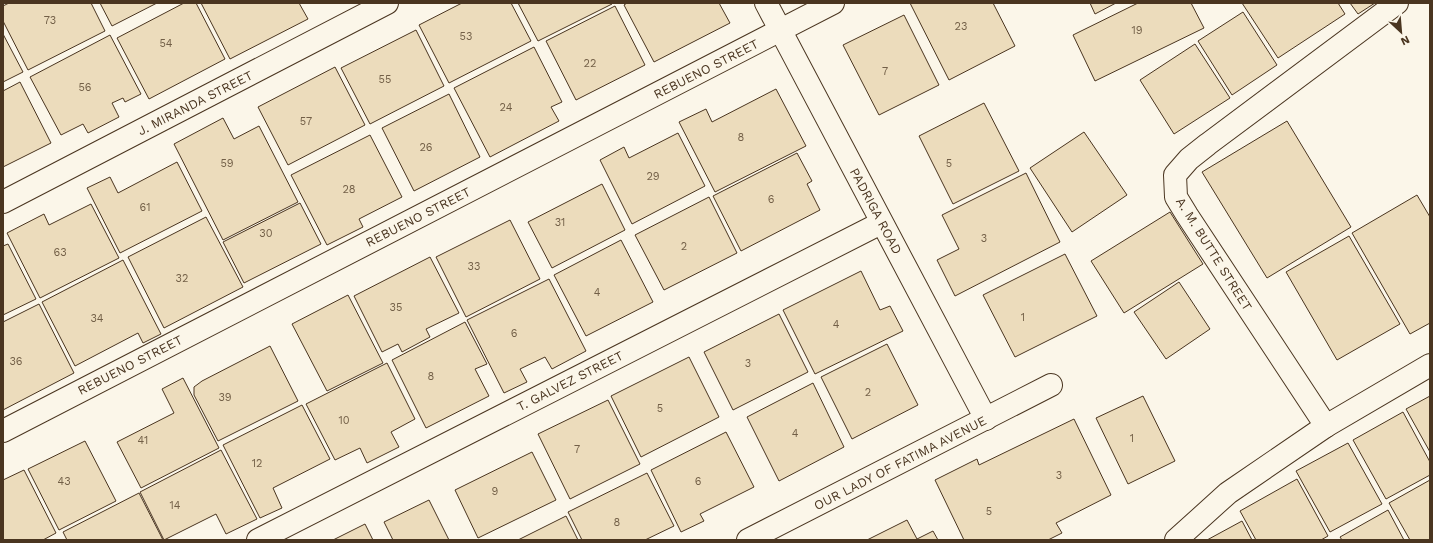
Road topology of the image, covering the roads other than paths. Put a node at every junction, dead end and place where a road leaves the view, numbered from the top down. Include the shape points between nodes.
1 (387, 3) edge
2 (766, 3) edge
3 (833, 3) edge
4 (1397, 3) edge
5 (780, 31) junction
6 (3, 202) edge
7 (881, 223) junction
8 (1430, 365) edge
9 (1052, 385) dead end
10 (986, 419) junction
11 (1326, 426) junction
12 (3, 431) edge
13 (258, 540) edge
14 (748, 540) edge
15 (1176, 540) edge

1 - 6 street, J. MIRANDA STREET
2 - 5 street, PADRIGA ROAD
3 - 5 street, REBUENO STREET
4 - 11 street, A. M. BUTTE STREET via 1208,144 1189,159 1175,175 1176,197
5 - 7 street, PADRIGA ROAD
5 - 12 street, REBUENO STREET
7 - 10 street, PADRIGA ROAD
7 - 13 street, T. GALVEZ STREET
8 - 11 street
9 - 10 street, OUR LADY OF FATIMA AVENUE
10 - 14 street, OUR LADY OF FATIMA AVENUE
11 - 15 street via 1228,493

